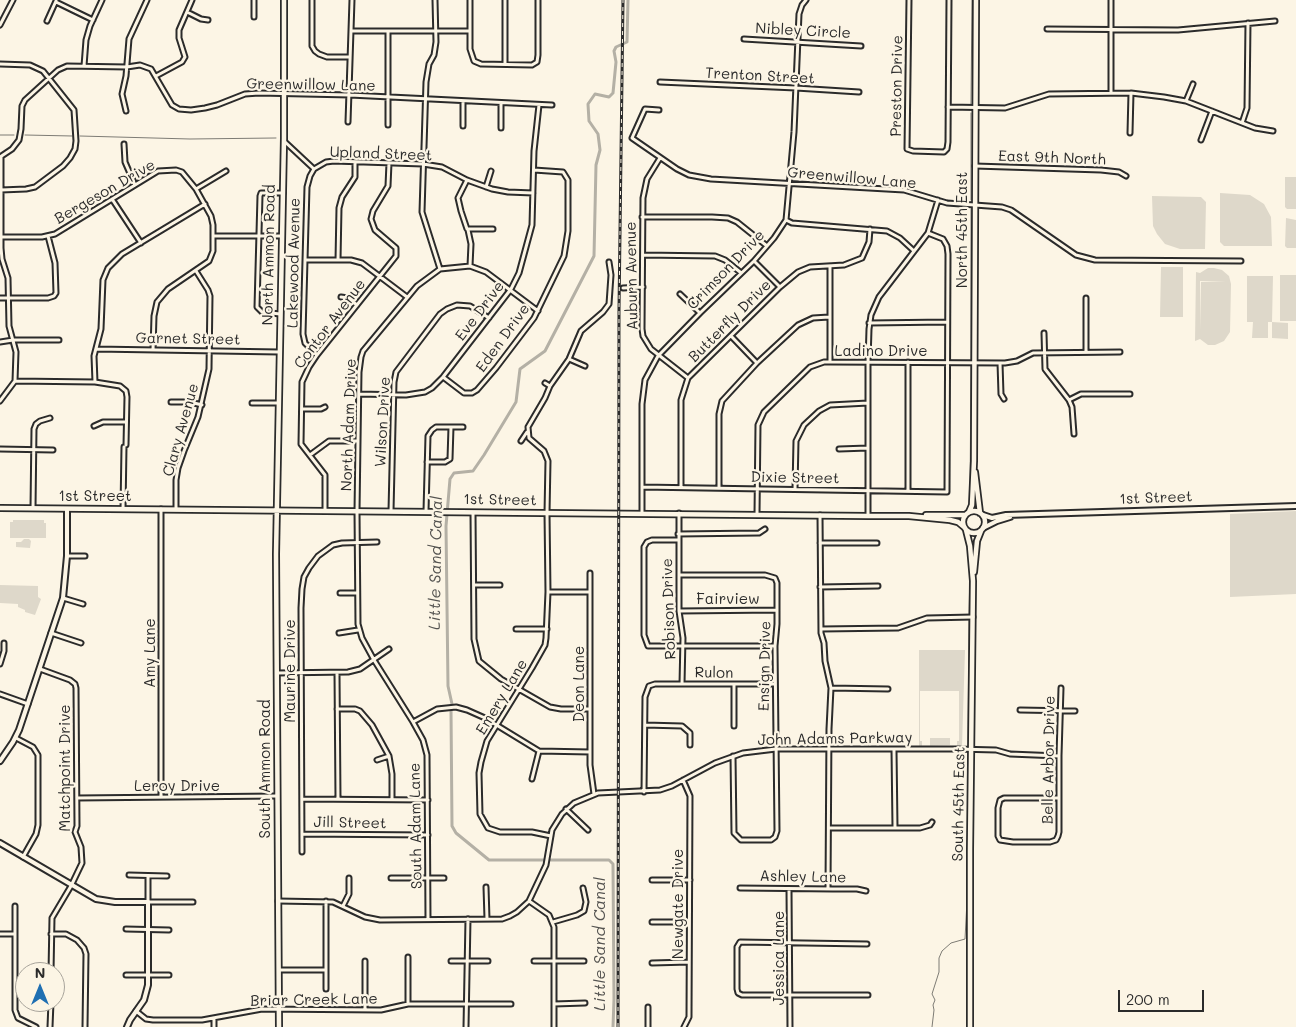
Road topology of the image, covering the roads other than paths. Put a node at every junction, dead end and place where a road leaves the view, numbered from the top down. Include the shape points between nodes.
1 (13, 0) edge
2 (102, 0) edge
3 (147, 0) edge
4 (192, 0) edge
5 (254, 0) edge
6 (284, 0) edge
7 (312, 0) edge
8 (352, 0) edge
9 (435, 0) edge
10 (470, 0) edge
11 (505, 0) edge
12 (538, 0) edge
13 (806, 0) edge
14 (909, 0) edge
15 (949, 0) edge
16 (976, 0) edge
17 (1111, 0) edge
18 (56, 1) edge
19 (186, 12) junction
20 (254, 17) dead end
21 (93, 20) junction
22 (208, 20) dead end
23 (47, 21) dead end
24 (1275, 21) dead end
25 (1248, 23) junction
26 (0, 25) edge
27 (1046, 29) dead end
28 (1111, 30) junction
29 (351, 31) junction
30 (388, 31) junction
31 (435, 31) junction
32 (470, 31) junction
33 (744, 39) dead end
34 (797, 43) junction
35 (861, 46) dead end
36 (350, 57) junction
37 (0, 64) edge
38 (505, 64) junction
39 (84, 66) junction
40 (126, 66) junction
41 (156, 76) junction
42 (49, 78) junction
43 (660, 82) dead end
44 (1193, 84) dead end
45 (796, 88) junction
46 (859, 92) dead end
47 (284, 93) junction
48 (1110, 93) junction
49 (1131, 93) junction
50 (350, 95) junction
51 (388, 98) junction
52 (426, 99) junction
53 (1186, 101) junction
54 (463, 102) junction
55 (501, 104) junction
56 (539, 105) junction
57 (552, 105) dead end
58 (948, 107) junction
59 (976, 107) junction
60 (659, 110) dead end
61 (126, 111) dead end
62 (1212, 111) junction
63 (348, 122) dead end
64 (1242, 123) junction
65 (388, 125) dead end
66 (463, 126) dead end
67 (501, 128) dead end
68 (1273, 131) dead end
69 (1130, 133) dead end
70 (1201, 140) dead end
71 (284, 141) junction
72 (124, 144) dead end
73 (0, 157) edge
74 (660, 158) junction
75 (356, 162) junction
76 (389, 163) junction
77 (423, 164) junction
78 (975, 166) junction
79 (314, 169) junction
80 (534, 170) junction
81 (226, 171) dead end
82 (491, 171) dead end
83 (1126, 176) dead end
84 (467, 180) junction
85 (789, 184) junction
86 (135, 185) junction
87 (486, 187) junction
88 (196, 189) junction
89 (1, 190) edge
90 (533, 192) junction
91 (283, 194) junction
92 (112, 199) junction
93 (938, 200) junction
94 (204, 204) junction
95 (975, 206) junction
96 (422, 212) junction
97 (416, 213) dead end
98 (642, 217) junction
99 (786, 220) junction
100 (493, 229) dead end
101 (870, 229) junction
102 (468, 230) junction
103 (928, 233) junction
104 (48, 236) junction
105 (214, 236) junction
106 (258, 236) junction
107 (282, 236) junction
108 (1, 237) edge
109 (141, 243) junction
110 (767, 246) junction
111 (914, 251) junction
112 (643, 255) junction
113 (306, 260) junction
114 (338, 260) junction
115 (754, 260) junction
116 (1241, 261) dead end
117 (609, 262) dead end
118 (470, 266) junction
119 (830, 266) junction
120 (440, 270) junction
121 (196, 271) junction
122 (740, 272) junction
123 (380, 277) junction
124 (643, 287) junction
125 (780, 287) junction
126 (623, 288) dead end
127 (511, 289) junction
128 (680, 294) dead end
129 (341, 297) dead end
130 (407, 297) junction
131 (0, 298) edge
132 (8, 298) junction
133 (1086, 298) dead end
134 (357, 305) junction
135 (538, 311) junction
136 (700, 313) junction
137 (280, 314) junction
138 (829, 317) junction
139 (489, 318) junction
140 (947, 322) junction
141 (870, 323) junction
142 (1044, 333) dead end
143 (732, 337) junction
144 (13, 340) junction
145 (59, 340) dead end
146 (0, 342) edge
147 (96, 349) junction
148 (153, 350) junction
149 (210, 351) junction
150 (1086, 351) junction
151 (279, 352) junction
152 (1044, 352) junction
153 (1120, 352) dead end
154 (317, 355) junction
155 (658, 356) junction
156 (569, 358) junction
157 (830, 362) junction
158 (868, 362) junction
159 (908, 362) junction
160 (947, 362) junction
161 (974, 362) junction
162 (757, 363) junction
163 (1000, 363) junction
164 (585, 366) dead end
165 (351, 372) dead end
166 (359, 372) junction
167 (444, 377) junction
168 (688, 378) junction
169 (15, 381) junction
170 (95, 382) junction
171 (545, 383) dead end
172 (550, 386) junction
173 (359, 394) junction
174 (1130, 394) dead end
175 (393, 395) junction
176 (1004, 399) dead end
177 (1069, 400) junction
178 (0, 401) edge
179 (171, 402) dead end
180 (868, 402) junction
181 (278, 403) junction
182 (252, 404) dead end
183 (202, 405) junction
184 (325, 407) dead end
185 (302, 409) junction
186 (50, 418) dead end
187 (126, 422) junction
188 (94, 426) dead end
189 (451, 427) junction
190 (463, 427) dead end
191 (527, 432) junction
192 (1074, 434) dead end
193 (358, 440) junction
194 (521, 441) dead end
195 (868, 448) junction
196 (0, 449) edge
197 (34, 449) junction
198 (839, 449) dead end
199 (53, 450) dead end
200 (310, 455) junction
201 (974, 461) junction
202 (427, 462) junction
203 (642, 487) junction
204 (680, 487) junction
205 (719, 488) junction
206 (757, 489) junction
207 (795, 489) junction
208 (868, 490) junction
209 (908, 491) junction
210 (1296, 506) edge
211 (0, 508) edge
212 (33, 508) junction
213 (67, 509) junction
214 (123, 509) junction
215 (161, 509) junction
216 (176, 509) junction
217 (276, 510) junction
218 (324, 511) junction
219 (357, 511) junction
220 (391, 511) junction
221 (426, 512) junction
222 (473, 512) junction
223 (547, 513) junction
224 (642, 513) junction
225 (679, 513) junction
226 (967, 513) junction
227 (756, 514) junction
228 (982, 514) junction
229 (820, 515) junction
230 (868, 516) junction
231 (910, 516) junction
232 (1017, 516) junction
233 (965, 528) junction
234 (766, 529) dead end
235 (982, 529) junction
236 (678, 534) junction
237 (678, 540) junction
238 (357, 542) junction
239 (377, 542) dead end
240 (820, 543) junction
241 (877, 543) dead end
242 (67, 556) junction
243 (85, 556) dead end
244 (590, 573) dead end
245 (679, 575) junction
246 (973, 581) junction
247 (474, 585) junction
248 (500, 585) dead end
249 (820, 586) junction
250 (878, 586) dead end
251 (548, 592) junction
252 (590, 592) junction
253 (340, 593) dead end
254 (357, 593) junction
255 (63, 598) junction
256 (83, 604) dead end
257 (777, 610) junction
258 (679, 611) junction
259 (973, 617) junction
260 (516, 629) dead end
261 (547, 629) junction
262 (821, 629) junction
263 (358, 630) junction
264 (338, 632) dead end
265 (51, 633) junction
266 (4, 643) dead end
267 (81, 643) dead end
268 (682, 646) junction
269 (775, 646) junction
270 (389, 649) dead end
271 (374, 660) junction
272 (0, 664) edge
273 (40, 669) junction
274 (302, 672) junction
275 (277, 673) junction
276 (337, 673) junction
277 (682, 684) junction
278 (775, 684) junction
279 (734, 685) junction
280 (832, 688) junction
281 (1061, 688) dead end
282 (888, 689) dead end
283 (520, 690) junction
284 (0, 694) edge
285 (28, 704) junction
286 (337, 709) junction
287 (590, 709) junction
288 (1020, 710) dead end
289 (1060, 710) junction
290 (1075, 711) dead end
291 (413, 722) junction
292 (645, 725) junction
293 (496, 726) junction
294 (734, 726) dead end
295 (16, 738) junction
296 (690, 745) dead end
297 (0, 749) edge
298 (776, 749) junction
299 (829, 749) junction
300 (972, 749) junction
301 (894, 750) junction
302 (539, 751) junction
303 (5, 752) junction
304 (590, 752) junction
305 (389, 756) junction
306 (733, 756) junction
307 (1059, 756) junction
308 (377, 760) dead end
309 (0, 761) edge
310 (532, 779) dead end
311 (683, 780) junction
312 (644, 792) junction
313 (594, 794) junction
314 (278, 796) junction
315 (161, 797) junction
316 (77, 798) junction
317 (1059, 798) junction
318 (302, 799) junction
319 (338, 799) junction
320 (392, 799) junction
321 (428, 800) junction
322 (566, 809) junction
323 (932, 822) dead end
324 (895, 827) junction
325 (829, 828) junction
326 (588, 830) dead end
327 (303, 834) junction
328 (428, 835) junction
329 (551, 836) junction
330 (0, 843) edge
331 (302, 852) dead end
332 (22, 857) junction
333 (128, 876) dead end
334 (148, 876) junction
335 (167, 876) dead end
336 (349, 878) dead end
337 (391, 878) dead end
338 (428, 878) junction
339 (444, 878) dead end
340 (652, 880) dead end
341 (690, 880) junction
342 (71, 886) junction
343 (486, 886) dead end
344 (583, 888) dead end
345 (740, 888) dead end
346 (828, 888) junction
347 (789, 889) junction
348 (866, 891) dead end
349 (278, 901) junction
350 (326, 901) junction
351 (529, 901) junction
352 (148, 902) junction
353 (193, 902) dead end
354 (15, 906) dead end
355 (343, 906) junction
356 (428, 919) junction
357 (468, 919) junction
358 (487, 919) junction
359 (553, 922) junction
360 (652, 922) dead end
361 (689, 922) junction
362 (126, 929) dead end
363 (148, 929) junction
364 (169, 930) dead end
365 (0, 934) edge
366 (15, 934) junction
367 (51, 934) junction
368 (790, 943) junction
369 (867, 944) dead end
370 (408, 957) dead end
371 (365, 960) dead end
372 (584, 960) dead end
373 (451, 961) dead end
374 (468, 961) junction
375 (488, 961) dead end
376 (534, 961) dead end
377 (554, 961) junction
378 (51, 962) edge
379 (689, 962) junction
380 (652, 963) dead end
381 (279, 970) junction
382 (326, 970) junction
383 (126, 974) dead end
384 (148, 975) junction
385 (169, 975) dead end
386 (326, 988) dead end
387 (791, 995) junction
388 (868, 995) dead end
389 (585, 1003) dead end
390 (408, 1004) junction
391 (466, 1004) junction
392 (511, 1004) dead end
393 (554, 1004) junction
394 (648, 1007) dead end
395 (279, 1009) junction
396 (365, 1010) junction
397 (136, 1011) junction
398 (51, 1012) edge
399 (214, 1019) junction
400 (36, 1027) edge
401 (50, 1027) edge
402 (85, 1027) edge
403 (127, 1027) edge
404 (214, 1027) edge
405 (278, 1027) edge
406 (466, 1027) edge
407 (554, 1027) edge
408 (648, 1027) edge
409 (684, 1027) edge
410 (790, 1027) edge
411 (970, 1027) edge

1 - 26 street
2 - 21 street
3 - 40 street via 129,39
4 - 19 street
5 - 20 street
6 - 47 main road, North Ammon Road
7 - 36 street via 312,46 315,51 327,56
8 - 29 street
9 - 31 street
10 - 32 street
11 - 38 street
12 - 38 street via 537,62 532,66
13 - 34 street via 799,14
14 - 58 street, Preston Drive via 907,149 913,152 944,152 947,149
15 - 58 street
16 - 59 main road, North 45th East
17 - 28 street
18 - 21 street
18 - 23 street
19 - 22 street
19 - 41 street via 179,30 185,57 182,62
21 - 39 street via 86,40
24 - 25 street
25 - 28 street via 1187,30
25 - 64 street via 1247,108
27 - 28 street
28 - 48 street
29 - 30 street
29 - 36 street
30 - 31 street
30 - 51 street
31 - 32 street
31 - 52 street
32 - 38 street via 474,61
33 - 34 street, Nibley Circle
34 - 35 street, Nibley Circle
34 - 45 street
36 - 50 street
37 - 42 street via 30,65
39 - 40 street
39 - 42 street via 66,66
40 - 41 street via 140,65 151,69
40 - 61 street via 122,94
41 - 47 street, Greenwillow Lane via 172,106 179,109 205,108 245,94
42 - 73 street via 25,100 19,140
42 - 89 street via 74,110 75,148 63,166 36,187
43 - 45 street, Trenton Street
44 - 53 street
45 - 46 street, Trenton Street
45 - 85 street
47 - 50 street, Greenwillow Lane
47 - 71 main road, North Ammon Road
48 - 49 street
48 - 59 street via 1049,94 1005,108
49 - 53 street
49 - 69 street
50 - 51 street, Greenwillow Lane
50 - 63 street
51 - 52 street, Greenwillow Lane
51 - 65 street
52 - 54 street, Greenwillow Lane
52 - 77 street
53 - 62 street
54 - 55 street, Greenwillow Lane
54 - 66 street
55 - 56 street, Greenwillow Lane
55 - 67 street
56 - 57 street, Greenwillow Lane
56 - 80 street, Eve Drive
58 - 59 street
59 - 78 main road, North 45th East
60 - 74 street, Greenwillow Lane via 645,109 632,140
62 - 64 street
62 - 70 street
64 - 68 street
71 - 79 street, Upland Street
71 - 91 main road, North Ammon Road
72 - 86 street via 125,162
73 - 89 street
74 - 85 street, Greenwillow Lane via 683,173 698,178
74 - 98 street, Auburn Avenue via 645,186
75 - 76 street, Upland Street
75 - 79 street, Upland Street via 326,162
75 - 114 street via 355,177 339,208
76 - 77 street, Upland Street
76 - 123 street, Contor Avenue via 388,186 371,219 375,230 396,248 397,254
77 - 84 street, Upland Street via 442,167
77 - 96 street
78 - 83 street, East 9th North via 1101,170
78 - 95 main road, North 45th East
79 - 113 street, Lakewood Avenue via 307,187
80 - 90 street, Eve Drive
80 - 135 street, Eden Drive via 563,172 569,185 566,248
81 - 88 street
82 - 87 street
84 - 87 street, Upland Street
84 - 102 street via 458,201
85 - 93 street, Greenwillow Lane via 904,190
85 - 99 street
86 - 88 street, Bergeson Drive via 158,171 176,170 186,176
86 - 92 street, Bergeson Drive
87 - 90 street, Upland Street via 508,192
88 - 94 street, Bergeson Drive
89 - 108 street
90 - 127 street, Eve Drive via 531,235
91 - 106 street via 261,193
91 - 107 main road, North Ammon Road
92 - 104 street, Bergeson Drive
92 - 109 street
93 - 95 street, Greenwillow Lane
93 - 103 street
94 - 105 street, Bergeson Drive via 211,216
94 - 109 street
95 - 116 street, Greenwillow Lane via 1010,210 1084,258 1105,261
95 - 161 main road, North 45th East
96 - 97 street
96 - 120 street
98 - 110 street via 728,218
98 - 112 street, Auburn Avenue
99 - 101 street
99 - 110 street, Crimson Drive
100 - 102 street
101 - 111 street via 891,232
101 - 119 street, Butterfly Drive via 862,258 850,264
102 - 118 street
103 - 111 street
103 - 140 street via 943,239 947,246
104 - 108 street, Bergeson Drive
104 - 132 street via 55,263 54,296
105 - 106 street
105 - 121 street via 211,257
106 - 107 street
106 - 137 street via 257,307 262,312
107 - 137 main road, North Ammon Road
108 - 132 street
109 - 147 street via 122,254 104,275 101,329
110 - 115 street, Crimson Drive
111 - 141 street via 879,297
112 - 122 street via 715,256
112 - 124 street, Auburn Avenue
113 - 114 street
113 - 154 street, Lakewood Avenue via 303,334 305,343
114 - 123 street via 362,263
115 - 122 street, Crimson Drive
115 - 125 street
117 - 156 street via 608,304 582,331
118 - 120 street, North Adam Drive
118 - 127 street via 486,272
119 - 125 street, Butterfly Drive via 802,270
119 - 138 street
120 - 130 street, North Adam Drive via 421,282
121 - 148 street via 168,289 157,302
121 - 149 street, Clary Avenue via 210,296
122 - 136 street, Crimson Drive
123 - 130 street
123 - 134 street, Contor Avenue
124 - 126 street
124 - 155 street, Auburn Avenue via 643,336
125 - 143 street, Butterfly Drive
127 - 135 street
127 - 139 street, Eve Drive
128 - 136 street
129 - 134 street
130 - 166 street, North Adam Drive via 363,351
131 - 132 street
132 - 144 street
133 - 150 street
134 - 154 street, Contor Avenue
135 - 167 street, Eden Drive via 477,390 464,393
136 - 155 street, Crimson Drive
137 - 151 main road, North Ammon Road
138 - 157 street
138 - 162 street via 813,318 798,325
139 - 167 street, Eve Drive
139 - 175 street, Wilson Drive via 463,304 444,311 396,372
140 - 141 street
140 - 160 street
141 - 158 street
142 - 152 street
143 - 162 street
143 - 168 street, Butterfly Drive
144 - 145 street
144 - 146 street
144 - 169 street
147 - 148 street, Garnet Street
147 - 170 street
148 - 149 street, Garnet Street
149 - 151 street, Garnet Street
149 - 183 street, Clary Avenue
150 - 152 street, Ladino Drive
150 - 153 street, Ladino Drive
151 - 181 main road, North Ammon Road
152 - 163 street, Ladino Drive via 1029,354 1012,363
152 - 177 street via 1045,369
154 - 185 street, Contor Avenue via 302,382
155 - 168 street, Auburn Avenue
155 - 203 street, Crimson Drive via 645,380 642,394
156 - 164 street
156 - 172 street
157 - 158 street, Ladino Drive
157 - 206 street, Ladino Drive via 810,367 760,419
158 - 159 street, Ladino Drive
158 - 180 street
159 - 160 street, Ladino Drive
159 - 209 street
160 - 161 street, Ladino Drive
160 - 209 street, Dixie Street via 947,492
161 - 163 street, Ladino Drive
161 - 201 main road, North 45th East
162 - 205 street via 720,406
163 - 176 street
165 - 166 street
166 - 173 street, North Adam Drive
167 - 175 street, Eve Drive via 425,392
168 - 204 street, Butterfly Drive via 680,400
169 - 170 street
169 - 178 street
170 - 187 street via 120,386 126,394
171 - 172 street
172 - 191 street
173 - 175 street, Eve Drive
173 - 193 street, North Adam Drive
174 - 177 street via 1081,394
175 - 220 street, Wilson Drive
177 - 192 street via 1074,413
179 - 183 street
180 - 195 street
180 - 207 street via 830,405 804,426 796,441
181 - 182 street
181 - 217 main road, North Ammon Road
183 - 216 street, Clary Avenue via 178,468
184 - 185 street
185 - 200 street, Contor Avenue via 301,444
186 - 197 street via 34,426
187 - 188 street via 103,422
187 - 214 street
189 - 190 street
189 - 202 street via 432,430
189 - 202 street via 450,459
191 - 194 street
191 - 223 street, Emery Lane via 529,438 544,451 548,461
193 - 200 street via 328,441
193 - 219 street, North Adam Drive
195 - 198 street
195 - 208 street
196 - 197 street
197 - 199 street
197 - 212 street
200 - 218 street, Contor Avenue via 325,475
201 - 226 main road, North 45th East via 972,505
201 - 228 main road, North 45th East
202 - 221 street
203 - 204 street, Dixie Street
203 - 224 street, Crimson Drive
204 - 205 street, Dixie Street
205 - 206 street, Dixie Street
206 - 207 street, Dixie Street
206 - 227 street, Ladino Drive
207 - 208 street, Dixie Street
208 - 209 street, Dixie Street
208 - 230 street
210 - 232 street, 1st Street
211 - 212 main road, 1st Street
212 - 213 main road, 1st Street
213 - 214 main road, 1st Street
213 - 242 street
214 - 215 main road, 1st Street
215 - 216 main road, 1st Street
215 - 315 street, Amy Lane
216 - 217 main road, 1st Street
217 - 218 main road, 1st Street
217 - 275 main road, South Ammon Road
218 - 219 main road, 1st Street
219 - 220 main road, 1st Street
219 - 238 street, South Adam Lane
220 - 221 main road, 1st Street
221 - 222 main road, 1st Street
222 - 223 main road, 1st Street
222 - 247 street
223 - 224 main road, 1st Street
223 - 251 street, Emery Lane
224 - 225 main road, 1st Street
225 - 227 main road, 1st Street
225 - 236 street, Robison Drive
226 - 228 main road
226 - 231 main road via 959,516
226 - 233 main road via 963,520
227 - 229 main road, 1st Street
228 - 232 street, 1st Street via 992,518
228 - 235 main road via 985,522
229 - 230 main road, 1st Street
229 - 240 street
230 - 231 main road, 1st Street
231 - 233 main road via 953,520
232 - 235 street, 1st Street
233 - 235 main road via 973,532
233 - 246 main road, South 45th East
234 - 236 street via 759,533
235 - 246 main road, South 45th East via 977,541
236 - 237 street, Robison Drive
237 - 245 street, Robison Drive
237 - 268 street via 652,540 644,547 644,635 648,646
238 - 239 street, Maurine Drive
238 - 254 street, South Adam Lane
238 - 274 street, Maurine Drive via 332,545 318,556 304,577
240 - 241 street
240 - 249 street
242 - 243 street
242 - 255 street
244 - 252 street, Deon Lane
245 - 257 street, Ensign Drive via 765,575 774,578
245 - 258 street, Robison Drive
246 - 259 main road, South 45th East
247 - 248 street
247 - 283 street via 474,639 479,661
249 - 250 street
249 - 262 street
251 - 252 street
251 - 261 street, Emery Lane
252 - 287 street, Deon Lane
253 - 254 street
254 - 263 street, South Adam Lane
255 - 256 street
255 - 265 street
257 - 258 street, Fairview
257 - 269 street, Ensign Drive
258 - 268 street, Robison Drive
259 - 262 street via 927,618 898,628
259 - 300 main road, South 45th East
260 - 261 street
261 - 283 street, Emery Lane via 545,645
262 - 280 street via 824,661
263 - 264 street
263 - 271 street, South Adam Lane
265 - 267 street
265 - 273 street
266 - 272 street
268 - 269 street
268 - 277 street, Robison Drive
269 - 278 street, Ensign Drive
270 - 271 street
271 - 276 street via 360,669
271 - 291 street, South Adam Lane
273 - 285 street
273 - 316 street, Matchpoint Drive via 75,684
274 - 275 street
274 - 276 street
274 - 318 street, Maurine Drive
275 - 314 main road, South Ammon Road
276 - 286 street
277 - 279 street, Rulon
277 - 292 street, Rulon via 649,686 645,697
278 - 279 street, Rulon
278 - 298 street, Ensign Drive
279 - 294 street
280 - 282 street
280 - 299 street
281 - 289 street, Belle Arbor Drive
283 - 287 street via 550,707
283 - 293 street, Emery Lane
284 - 285 street
285 - 295 street
286 - 305 street via 355,709 363,714
286 - 319 street
287 - 304 street, Deon Lane
288 - 289 street
289 - 290 street
289 - 307 street, Belle Arbor Drive
291 - 293 street via 437,709 456,707
291 - 321 street, South Adam Lane via 426,755
292 - 296 street via 682,726 690,733
292 - 312 street
293 - 302 street
293 - 329 street, Emery Lane via 487,741 481,762 482,819 494,831
295 - 303 street
295 - 332 street via 33,747 38,755 38,825
297 - 303 street
298 - 299 street, John Adams Parkway
298 - 306 street, John Adams Parkway
298 - 306 street, Ensign Drive via 777,831 766,841 741,840 734,833
299 - 301 street, John Adams Parkway
299 - 325 street
300 - 301 street, John Adams Parkway
300 - 307 street, John Adams Parkway
300 - 411 main road, South 45th East
301 - 324 street
302 - 304 street
302 - 310 street
303 - 309 street
304 - 313 street, Deon Lane
305 - 308 street
305 - 320 street
306 - 311 street, John Adams Parkway
307 - 317 street, Belle Arbor Drive
311 - 312 street, John Adams Parkway via 660,790
311 - 341 street, Newgate Drive via 690,796
312 - 313 street, John Adams Parkway
313 - 322 street, John Adams Parkway
314 - 315 street, Leroy Drive
314 - 349 main road, South Ammon Road
315 - 316 street, Leroy Drive
316 - 342 street, Matchpoint Drive via 76,836 82,858
317 - 317 street, Belle Arbor Drive via 1056,840 1000,840 1000,800
318 - 319 street
318 - 327 street, Maurine Drive
319 - 320 street
320 - 321 street
321 - 328 street, South Adam Lane
322 - 326 street
322 - 329 street, John Adams Parkway via 556,821
323 - 324 street via 920,828
324 - 325 street
325 - 346 street
327 - 328 street, Jill Street
327 - 331 street, Maurine Drive
328 - 338 street, South Adam Lane
329 - 351 street, John Adams Parkway via 546,865
330 - 332 street
332 - 342 street
333 - 334 street
334 - 335 street
334 - 352 street
336 - 355 street via 349,894
337 - 338 street
338 - 339 street
338 - 356 street, South Adam Lane
340 - 341 street
341 - 361 street, Newgate Drive
342 - 352 street via 101,900
342 - 367 street, Matchpoint Drive via 53,914
343 - 358 street
344 - 359 street via 584,911
345 - 347 street, Ashley Lane
346 - 347 street, Ashley Lane
346 - 348 street, Ashley Lane
347 - 368 street, Jessica Lane
349 - 350 street, John Adams Parkway
349 - 381 main road, South Ammon Road
350 - 355 street, John Adams Parkway
350 - 382 street
351 - 358 street, John Adams Parkway via 510,916
351 - 359 street via 549,915
352 - 353 street
352 - 363 street
354 - 366 street
355 - 356 street, John Adams Parkway via 370,919
356 - 357 street, John Adams Parkway
357 - 358 street, John Adams Parkway
357 - 374 street
359 - 377 street
360 - 361 street
361 - 379 street, Newgate Drive
362 - 363 street
363 - 364 street
363 - 384 street
365 - 366 street
366 - 400 street via 15,1010 18,1018
367 - 378 street, Matchpoint Drive
367 - 402 street via 66,934 84,948
368 - 369 street
368 - 387 street, Jessica Lane
368 - 387 street via 737,944 738,992 742,995
370 - 390 street
371 - 396 street
372 - 377 street
373 - 374 street
374 - 375 street
374 - 391 street
376 - 377 street
377 - 393 street
379 - 380 street
379 - 409 street, Newgate Drive via 689,1016
381 - 382 street
381 - 395 main road, South Ammon Road
382 - 386 street
383 - 384 street
384 - 385 street
384 - 397 street via 144,1000
387 - 388 street
387 - 410 street, Jessica Lane
389 - 393 street
390 - 391 street, Briar Creek Lane
390 - 396 street, Briar Creek Lane via 387,1010
391 - 392 street, Briar Creek Lane
391 - 406 street
393 - 407 street
394 - 408 street
395 - 396 street, Briar Creek Lane
395 - 399 street, Briar Creek Lane
395 - 405 main road, South Ammon Road
397 - 399 street, Briar Creek Lane via 153,1020
397 - 403 street
398 - 401 street
399 - 404 street

